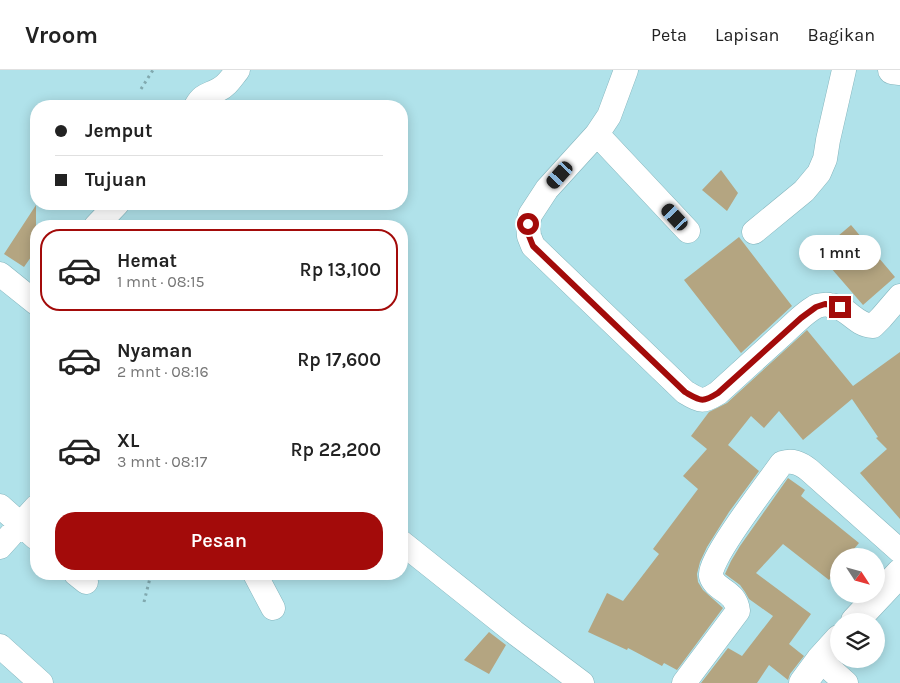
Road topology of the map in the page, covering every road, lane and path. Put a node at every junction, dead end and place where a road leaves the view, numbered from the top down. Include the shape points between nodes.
1 (153, 70) edge
2 (238, 70) edge
3 (626, 70) edge
4 (844, 70) edge
5 (892, 70) edge
6 (900, 71) edge
7 (141, 90) dead end
8 (200, 100) edge
9 (597, 134) junction
10 (111, 210) edge
11 (102, 220) edge
12 (688, 231) dead end
13 (754, 232) dead end
14 (0, 274) edge
15 (30, 294) edge
16 (900, 296) edge
17 (0, 506) edge
18 (28, 531) edge
19 (0, 548) edge
20 (408, 548) edge
21 (900, 551) edge
22 (900, 573) edge
23 (150, 580) edge
24 (258, 580) edge
25 (144, 602) dead end
26 (273, 608) dead end
27 (862, 613) edge
28 (0, 646) edge
29 (830, 649) edge
30 (820, 660) junction
31 (42, 683) edge
32 (582, 683) edge
33 (684, 683) edge
34 (803, 683) edge
35 (846, 683) edge

1 - 7 path
2 - 8 street via 226,85
3 - 9 street via 609,116
4 - 13 street via 826,159 819,173 804,191
5 - 6 street
9 - 12 street
9 - 16 street via 534,208 528,224 529,236 533,246 685,392 697,399 707,400 718,393 816,307 825,304 840,307 862,324 873,326
10 - 11 street
14 - 15 street
17 - 18 street
18 - 19 street
20 - 32 street
21 - 33 street via 801,464 782,463 734,529 712,567 710,575 734,598 738,611
22 - 27 street
23 - 25 path
24 - 26 street
28 - 31 street
29 - 30 street
30 - 34 street
30 - 35 street

